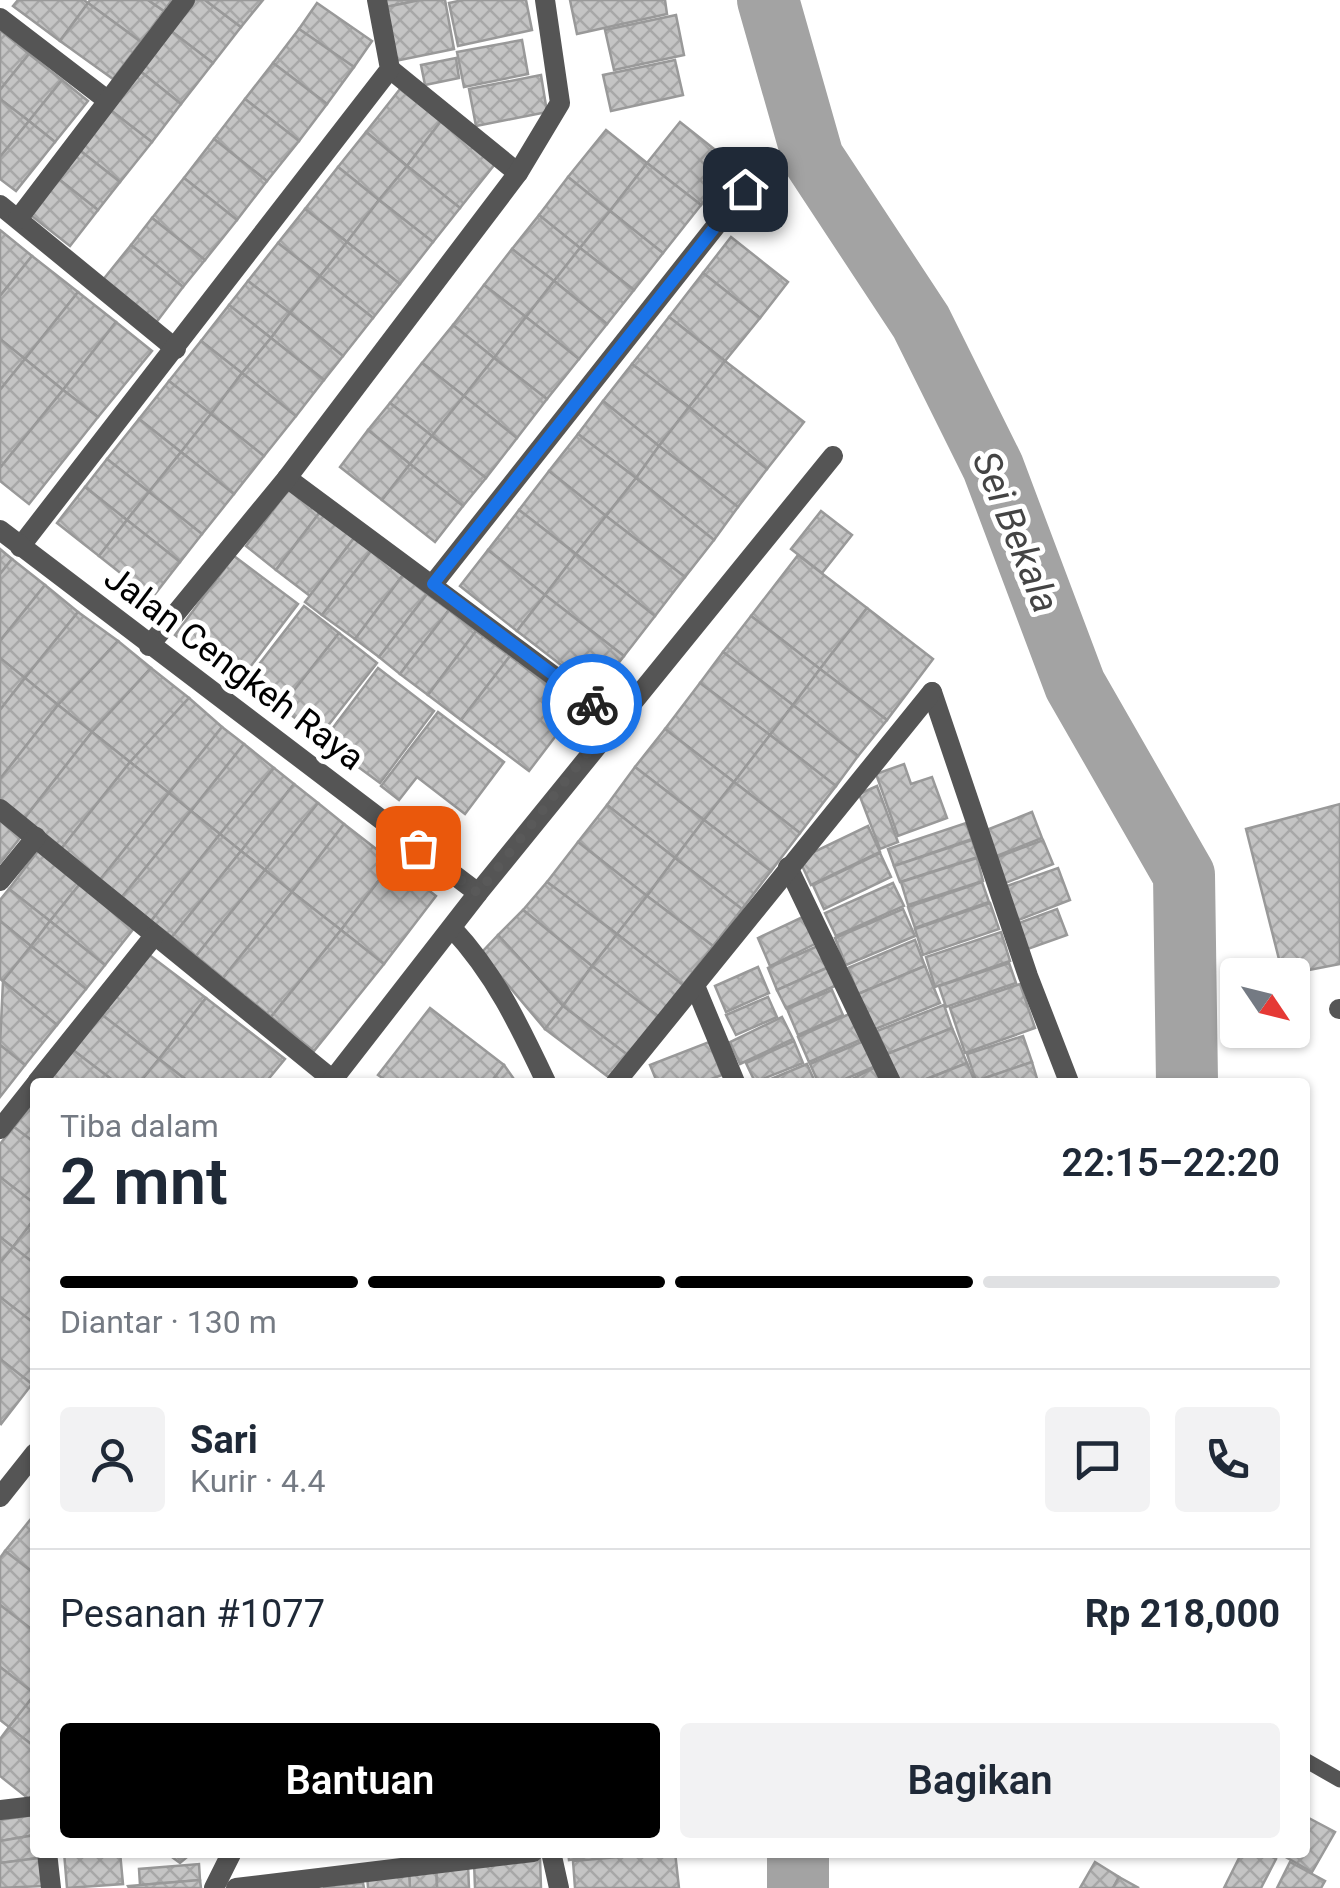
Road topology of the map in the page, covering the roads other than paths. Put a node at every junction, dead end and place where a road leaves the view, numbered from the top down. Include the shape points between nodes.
1 (186, 0) edge
2 (377, 0) edge
3 (545, 0) edge
4 (0, 18) edge
5 (390, 68) junction
6 (107, 100) junction
7 (518, 174) junction
8 (745, 189) dead end
9 (0, 205) edge
10 (18, 219) junction
11 (176, 349) junction
12 (832, 456) dead end
13 (287, 478) junction
14 (0, 530) edge
15 (20, 547) junction
16 (433, 584) junction
17 (149, 646) junction
18 (613, 720) junction
19 (0, 809) edge
20 (36, 837) junction
21 (788, 867) junction
22 (0, 881) edge
23 (478, 893) junction
24 (452, 928) junction
25 (154, 936) junction
26 (696, 988) junction
27 (41, 1078) edge
28 (328, 1078) edge
29 (334, 1078) edge
30 (544, 1078) edge
31 (619, 1078) edge
32 (733, 1078) edge
33 (889, 1078) edge
34 (1067, 1078) edge
35 (30, 1092) edge
36 (0, 1129) edge
37 (30, 1459) edge
38 (0, 1497) edge
39 (1310, 1763) edge
40 (1340, 1780) edge
41 (30, 1807) edge
42 (0, 1810) edge
43 (48, 1858) edge
44 (229, 1858) edge
45 (484, 1858) edge
46 (553, 1858) edge
47 (51, 1888) edge
48 (214, 1888) edge
49 (236, 1888) edge
50 (559, 1888) edge

1 - 6 street
2 - 5 street
3 - 7 street via 560,103
4 - 6 street
5 - 7 street
5 - 11 street
6 - 10 street
7 - 13 street
8 - 16 street
9 - 10 street
10 - 11 street
11 - 15 street
12 - 18 street
13 - 16 street
13 - 17 street
14 - 15 street, Jalan Cengkeh Raya
15 - 17 street, Jalan Cengkeh Raya
16 - 18 street
17 - 23 street, Jalan Cengkeh Raya
18 - 23 street
19 - 20 street
20 - 22 street
20 - 25 street
21 - 26 street
21 - 33 street
21 - 34 street via 932,692
23 - 24 street
24 - 29 street
24 - 30 street via 484,962
25 - 27 street
25 - 28 street
26 - 31 street
26 - 32 street
35 - 36 street
37 - 38 street
39 - 40 lane
41 - 42 street
43 - 47 street
44 - 48 street
45 - 49 street
46 - 50 street

